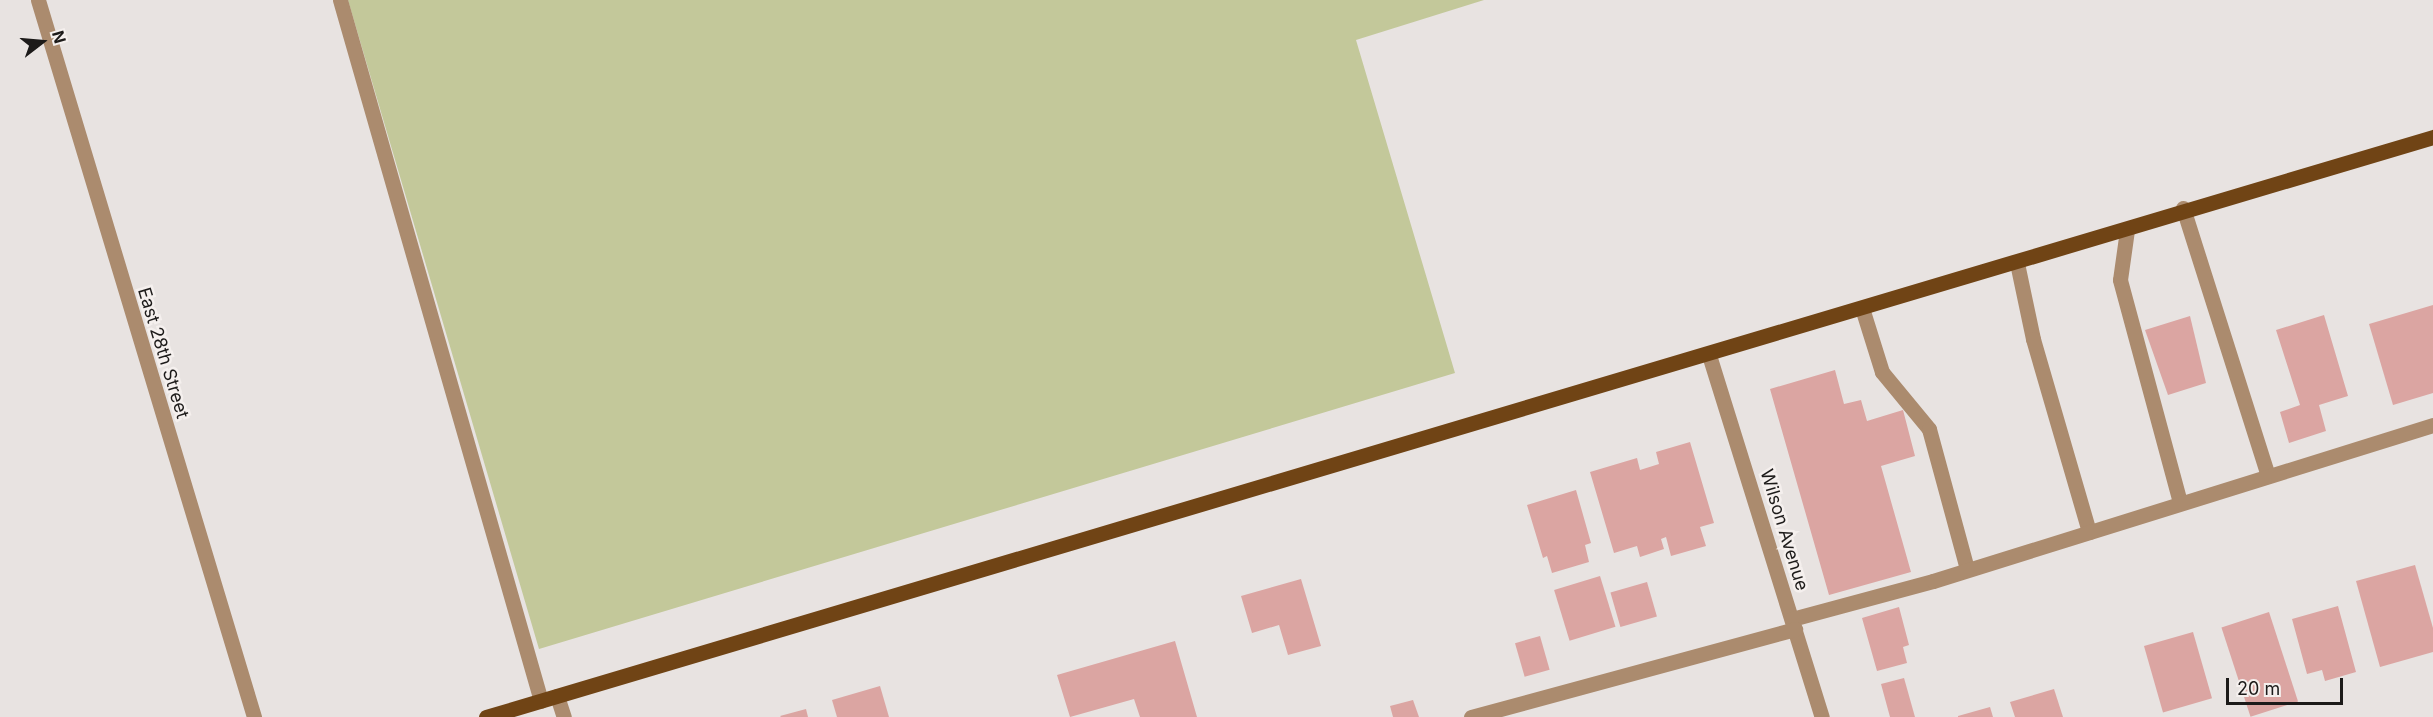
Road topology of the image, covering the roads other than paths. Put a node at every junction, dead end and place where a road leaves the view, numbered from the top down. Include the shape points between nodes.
1 (38, 0) edge
2 (340, 0) edge
3 (2433, 137) edge
4 (2183, 208) junction
5 (2127, 230) junction
6 (2017, 263) junction
7 (1862, 308) junction
8 (1709, 355) junction
9 (2433, 425) edge
10 (2268, 476) junction
11 (2180, 503) junction
12 (2089, 532) junction
13 (1967, 569) junction
14 (1793, 624) junction
15 (557, 696) junction
16 (541, 701) junction
17 (254, 717) edge
18 (486, 717) edge
19 (564, 717) edge
20 (1471, 717) edge
21 (1822, 717) edge

1 - 17 street, East 28th Street
2 - 16 street
3 - 4 main road
4 - 5 main road
4 - 10 street
5 - 6 main road
5 - 11 street via 2120,280
6 - 7 main road
6 - 12 street via 2033,339
7 - 8 main road
7 - 13 street via 1882,372 1929,429
8 - 14 street, Wilson Avenue
8 - 15 main road
9 - 10 street
10 - 11 street
11 - 12 street
12 - 13 street
13 - 14 street
14 - 20 street
14 - 21 street, Wilson Avenue
15 - 16 main road
15 - 19 street
16 - 18 main road

